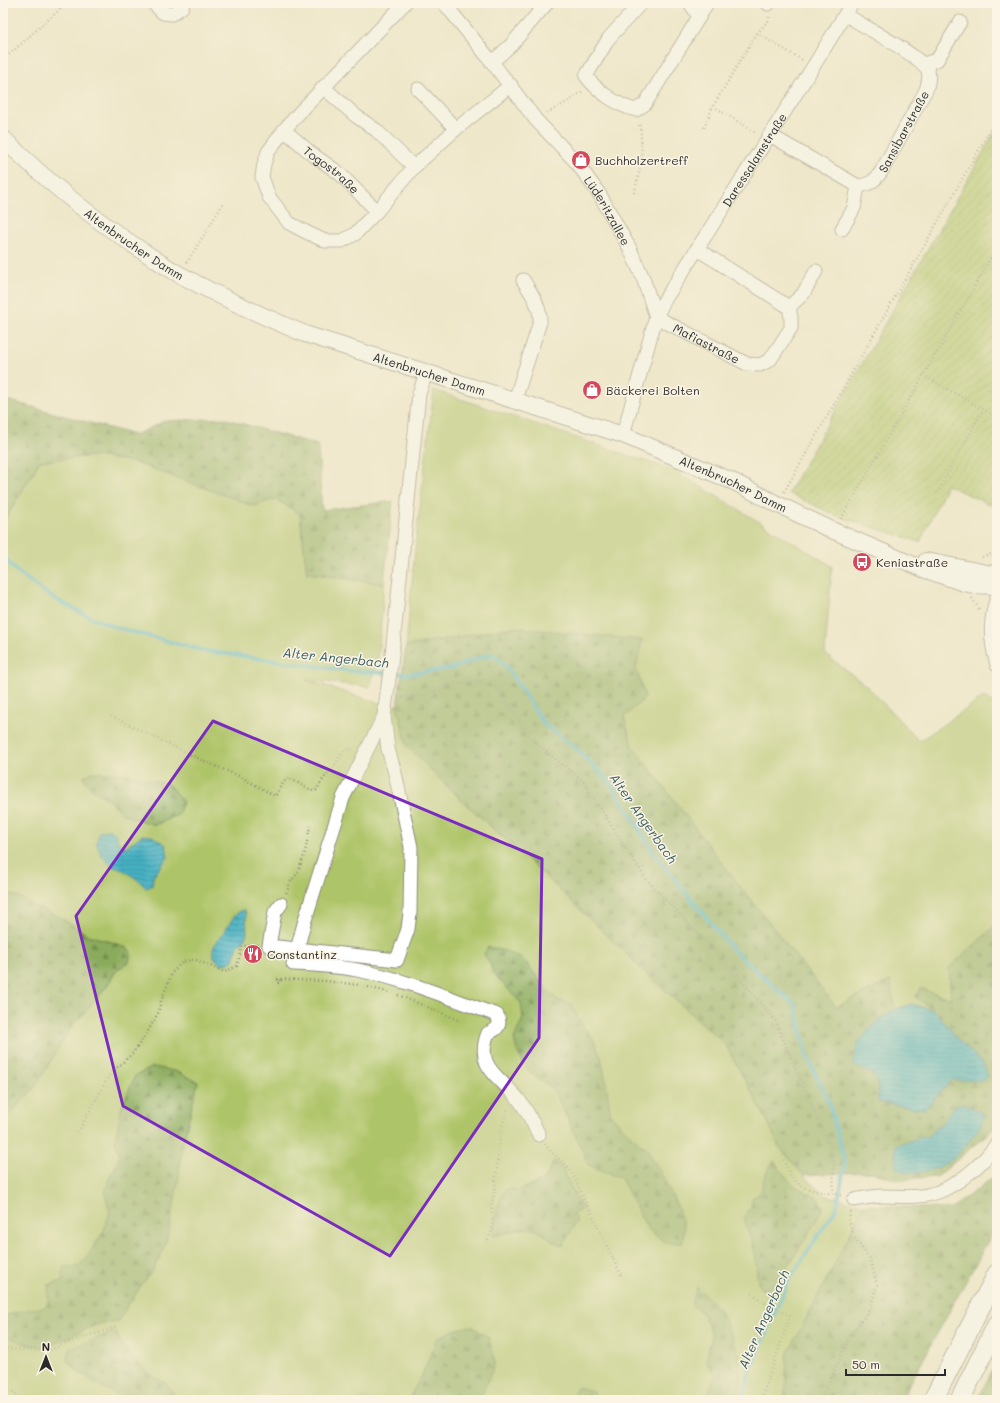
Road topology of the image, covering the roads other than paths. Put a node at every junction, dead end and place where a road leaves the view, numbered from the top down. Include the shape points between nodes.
1 (153, 3) edge
2 (183, 3) edge
3 (405, 3) edge
4 (444, 3) edge
5 (546, 3) edge
6 (641, 3) edge
7 (690, 3) edge
8 (707, 3) edge
9 (852, 3) edge
10 (846, 15) junction
11 (699, 17) junction
12 (960, 22) dead end
13 (492, 62) junction
14 (923, 64) junction
15 (510, 85) junction
16 (323, 87) junction
17 (418, 89) dead end
18 (456, 129) junction
19 (284, 130) junction
20 (768, 137) junction
21 (3, 138) edge
22 (414, 167) junction
23 (858, 186) junction
24 (377, 211) junction
25 (842, 229) dead end
26 (696, 249) junction
27 (816, 271) dead end
28 (524, 280) dead end
29 (789, 307) junction
30 (656, 317) junction
31 (426, 373) junction
32 (515, 400) junction
33 (623, 435) junction
34 (887, 553) junction
35 (997, 575) edge
36 (997, 586) edge
37 (997, 597) edge
38 (997, 642) edge
39 (996, 662) edge
40 (384, 716) junction
41 (281, 904) road end
42 (297, 949) junction
43 (539, 1135) road end
44 (997, 1143) edge
45 (850, 1199) road end
46 (997, 1274) edge
47 (997, 1325) edge
48 (933, 1400) edge
49 (960, 1400) edge

1 - 2 street via 163,13 172,14 182,7
3 - 16 street
4 - 13 street, Lüderitzallee
5 - 13 street via 511,45
6 - 11 street via 609,38 586,76 592,84 626,108 636,110 645,104
7 - 11 street
8 - 11 street
9 - 10 street, Daressalamstraße
10 - 14 street
10 - 20 street, Daressalamstraße
12 - 14 street via 937,60
13 - 15 street, Lüderitzallee
14 - 23 street, Sansibarstraße via 928,70 929,78 926,90 875,181
15 - 18 street
15 - 30 street, Lüderitzallee via 536,120 576,163 608,208 643,278
16 - 19 street
16 - 22 street via 376,130
17 - 18 street
18 - 22 street
19 - 24 street, Togostraße via 339,173
19 - 24 street via 268,152 262,177 269,197 289,222 325,241 342,241 355,234
20 - 23 street
20 - 26 street, Daressalamstraße
21 - 31 main road, Altenbrucher Damm via 72,201 176,273 262,316 305,334
22 - 24 street
23 - 25 street via 854,208
26 - 29 street
26 - 30 street, Daressalamstraße
27 - 29 street via 803,294
28 - 32 street via 538,306 540,322
29 - 30 street, Mafiastraße via 790,328 770,360 760,365 747,364
30 - 33 street
31 - 32 main road, Altenbrucher Damm
31 - 40 street via 420,394
32 - 33 main road, Altenbrucher Damm
33 - 34 main road, Altenbrucher Damm via 734,482 834,531
34 - 35 main road, Altenbrucher Damm
34 - 36 main road, Altenbrucher Damm via 964,583
37 - 39 street via 991,626 991,641
38 - 39 street
40 - 42 street via 343,798
40 - 42 street via 388,749 410,847 410,913 403,945 397,960
41 - 42 street via 275,912 269,946
42 - 43 street via 293,964 328,966 378,975 497,1015 499,1025 496,1030 488,1033 485,1041 485,1060 490,1070 520,1100
44 - 45 street via 970,1174 928,1195
46 - 48 highway
47 - 49 highway

